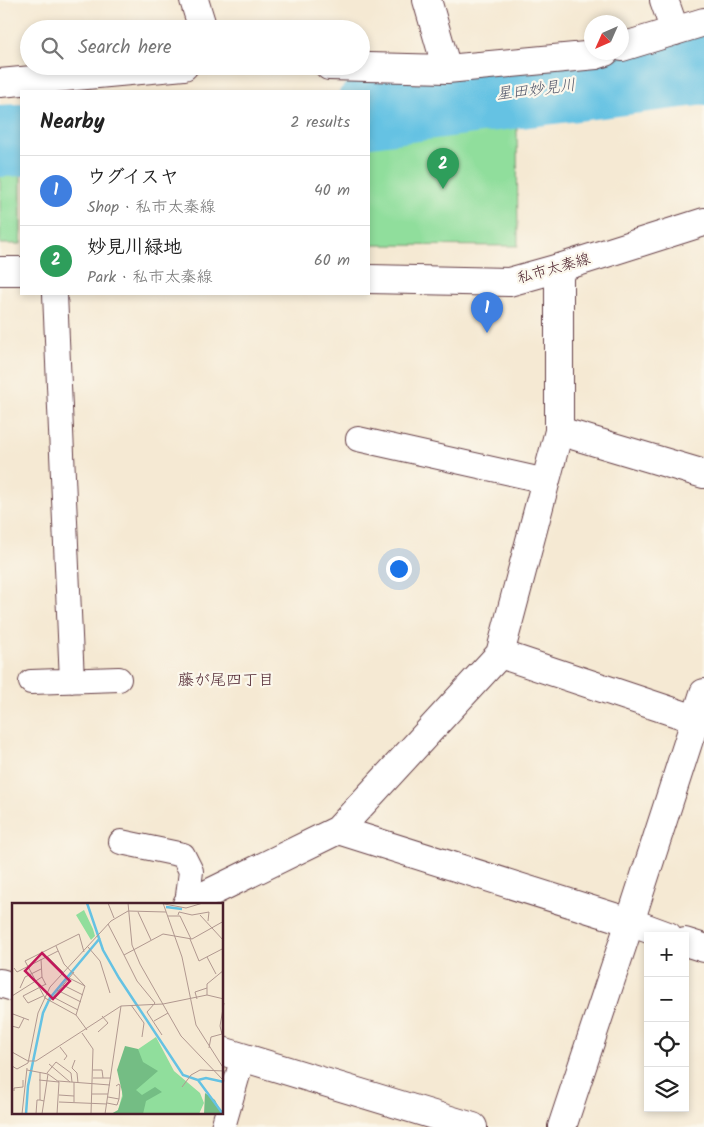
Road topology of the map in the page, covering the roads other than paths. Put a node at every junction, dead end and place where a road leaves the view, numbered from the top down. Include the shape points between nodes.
1 (194, 0) edge
2 (427, 0) edge
3 (664, 0) edge
4 (200, 20) edge
5 (704, 22) edge
6 (675, 31) junction
7 (629, 46) edge
8 (584, 56) edge
9 (370, 67) edge
10 (447, 69) junction
11 (87, 75) edge
12 (0, 83) edge
13 (704, 222) edge
14 (559, 268) junction
15 (0, 271) edge
16 (20, 271) edge
17 (370, 279) edge
18 (55, 295) edge
19 (559, 432) junction
20 (358, 439) dead end
21 (704, 474) edge
22 (546, 481) junction
23 (500, 654) junction
24 (120, 679) dead end
25 (72, 681) junction
26 (30, 682) dead end
27 (704, 693) edge
28 (700, 720) edge
29 (338, 830) junction
30 (121, 842) dead end
31 (187, 903) edge
32 (189, 903) edge
33 (630, 922) junction
34 (657, 932) edge
35 (689, 943) edge
36 (704, 948) edge
37 (233, 1054) edge
38 (223, 1127) edge
39 (473, 1127) edge
40 (562, 1127) edge

1 - 4 street
2 - 10 street
3 - 6 street
5 - 6 street
6 - 7 street
8 - 10 street
9 - 10 street
11 - 12 street
13 - 14 street, 私市太秦線
14 - 17 street, 私市太秦線 via 509,282
14 - 19 street
15 - 16 street
18 - 25 lane
19 - 21 street
19 - 22 street
20 - 22 lane
22 - 23 street
23 - 28 street
23 - 29 street
24 - 25 lane
25 - 26 lane
27 - 28 street
28 - 33 street
29 - 32 street
29 - 33 street
30 - 31 lane via 183,855 191,871
33 - 34 street
33 - 40 street
35 - 36 street
37 - 38 lane
37 - 39 street

